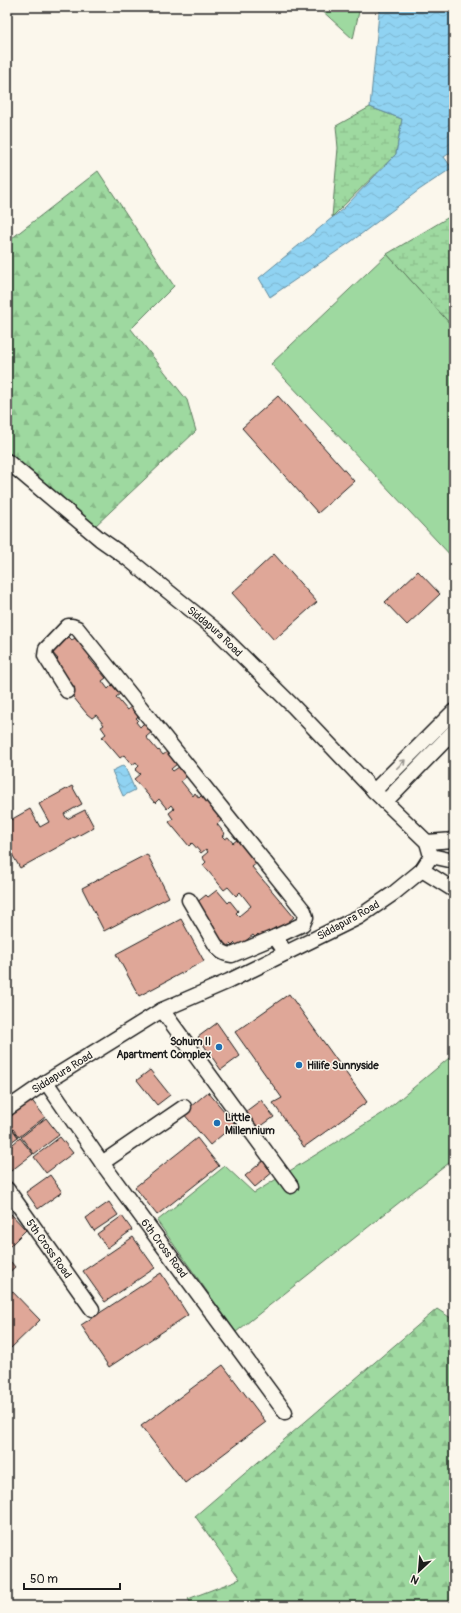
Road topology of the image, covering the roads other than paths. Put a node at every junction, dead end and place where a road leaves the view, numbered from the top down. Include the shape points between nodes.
1 (8, 465) edge
2 (67, 690) dead end
3 (454, 711) edge
4 (454, 731) edge
5 (374, 791) junction
6 (385, 802) junction
7 (454, 840) edge
8 (427, 842) junction
9 (430, 856) junction
10 (454, 861) edge
11 (422, 870) junction
12 (454, 890) edge
13 (189, 900) dead end
14 (275, 937) junction
15 (286, 953) junction
16 (162, 1010) junction
17 (46, 1082) junction
18 (184, 1107) dead end
19 (7, 1109) edge
20 (102, 1163) junction
21 (291, 1186) dead end
22 (7, 1189) edge
23 (92, 1309) dead end
24 (285, 1412) dead end

1 - 5 street, Siddapura Road via 217,631
2 - 14 street via 44,652 68,626 72,626 77,628 304,911 306,917 303,924
5 -> 3 street
4 - 6 street
5 - 6 street, Siddapura Road
6 - 8 street, Siddapura Road
7 - 8 street
8 - 9 street
9 - 10 street
9 - 11 street, Siddapura Road
11 - 12 street
11 - 15 street, Siddapura Road via 359,917
13 - 14 street via 215,944 225,954 232,955
14 - 15 street
15 - 16 street, Siddapura Road
16 - 17 street, Siddapura Road
16 - 21 street
17 - 19 street, Siddapura Road
17 - 20 street, 6th Cross Road
18 - 20 street
20 - 24 street, 6th Cross Road
22 - 23 street, 5th Cross Road

